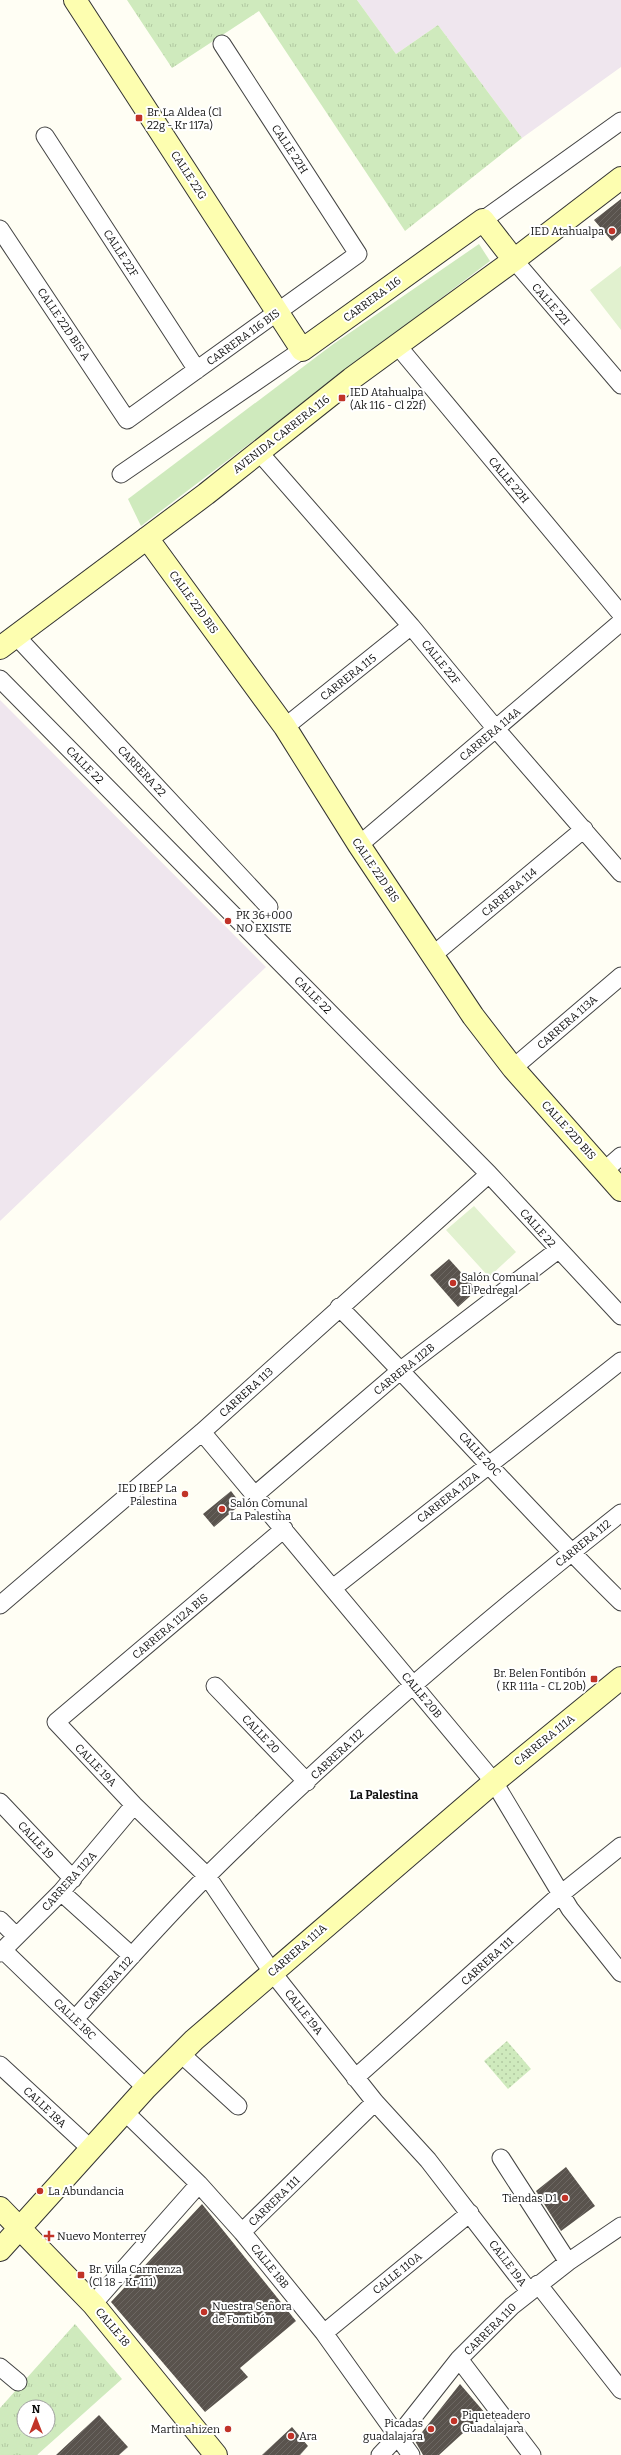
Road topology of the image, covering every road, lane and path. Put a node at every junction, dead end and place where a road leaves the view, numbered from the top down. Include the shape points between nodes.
1 (75, 0) edge
2 (222, 44) dead end
3 (621, 121) edge
4 (45, 136) dead end
5 (621, 178) edge
6 (483, 220) junction
7 (0, 229) edge
8 (358, 254) joint
9 (514, 260) junction
10 (277, 312) junction
11 (397, 345) junction
12 (302, 350) junction
13 (197, 370) junction
14 (621, 385) edge
15 (127, 420) joint
16 (259, 452) junction
17 (121, 474) dead end
18 (147, 538) junction
19 (621, 614) edge
20 (621, 622) edge
21 (412, 626) junction
22 (8, 642) edge
23 (0, 679) edge
24 (284, 727) junction
25 (496, 729) junction
26 (584, 829) junction
27 (359, 845) junction
28 (621, 873) edge
29 (268, 907) dead end
30 (433, 955) junction
31 (621, 976) edge
32 (514, 1068) junction
33 (613, 1163) edge
34 (489, 1174) junction
35 (621, 1190) edge
36 (558, 1250) junction
37 (339, 1307) junction
38 (621, 1316) edge
39 (621, 1361) edge
40 (401, 1370) junction
41 (202, 1432) junction
42 (489, 1464) junction
43 (255, 1495) junction
44 (621, 1513) edge
45 (284, 1530) junction
46 (571, 1552) junction
47 (333, 1588) junction
48 (621, 1602) edge
49 (0, 1605) edge
50 (621, 1678) edge
51 (413, 1685) junction
52 (215, 1686) dead end
53 (56, 1722) joint
54 (307, 1782) junction
55 (494, 1782) junction
56 (0, 1802) edge
57 (134, 1805) junction
58 (621, 1846) edge
59 (207, 1876) junction
60 (73, 1879) junction
61 (61, 1892) junction
62 (561, 1894) junction
63 (0, 1920) edge
64 (16, 1936) junction
65 (1, 1952) edge
66 (132, 1956) junction
67 (272, 1972) junction
68 (621, 1973) edge
69 (75, 2020) junction
70 (180, 2053) junction
71 (0, 2065) edge
72 (355, 2078) junction
73 (146, 2088) junction
74 (375, 2102) junction
75 (238, 2106) dead end
76 (125, 2112) junction
77 (91, 2149) junction
78 (501, 2158) dead end
79 (199, 2184) junction
80 (0, 2208) edge
81 (470, 2213) junction
82 (621, 2226) edge
83 (19, 2228) junction
84 (242, 2232) junction
85 (0, 2250) edge
86 (568, 2262) junction
87 (533, 2287) junction
88 (93, 2304) junction
89 (324, 2333) junction
90 (459, 2359) junction
91 (0, 2367) edge
92 (18, 2382) dead end
93 (621, 2390) edge
94 (399, 2435) junction
95 (216, 2455) edge
96 (380, 2455) edge
97 (411, 2455) edge
98 (532, 2455) edge

1 - 10 street, CALLE 22G
2 - 8 street, CALLE 22H
3 - 6 street, CARRERA 116
4 - 13 street, CALLE 22F
5 - 9 street, AVENIDA CARRERA 116
6 - 9 street, CALLE 22I
6 - 12 street, CARRERA 116
7 - 15 street, CALLE 22D BIS A
8 - 10 street, CARRERA 116 BIS
9 - 11 street, AVENIDA CARRERA 116
9 - 14 street, CALLE 22I
10 - 12 street, CALLE 22G
10 - 13 street, CARRERA 116 BIS
11 - 16 street, AVENIDA CARRERA 116
11 - 19 street, CALLE 22H
12 - 17 street, CARRERA 116
13 - 15 street, CARRERA 116 BIS
16 - 18 street, AVENIDA CARRERA 116
16 - 21 street, CALLE 22F
18 - 22 street, AVENIDA CARRERA 116
18 - 24 street, CALLE 22D BIS
20 - 25 street, CARRERA 114A
21 - 24 street, CARRERA 115
21 - 25 street, CALLE 22F
22 - 29 street, CARRERA 22
23 - 34 street, CALLE 22
24 - 27 street, CALLE 22D BIS
25 - 26 street, CALLE 22F
25 - 27 street, CARRERA 114A
26 - 28 street, CALLE 22F
26 - 30 street, CARRERA 114
27 - 30 street, CALLE 22D BIS
30 - 32 street, CALLE 22D BIS via 473,1016
31 - 32 street, CARRERA 113A
32 - 33 street, CALLE 22D BIS
33 - 35 street, CALLE 22D BIS
34 - 36 street, CALLE 22
34 - 37 street, CARRERA 113
36 - 38 street, CALLE 22
36 - 40 street, CARRERA 112B
37 - 40 street, CALLE 20C
37 - 41 street, CARRERA 113
39 - 42 street, CARRERA 112A
40 - 42 street, CALLE 20C
40 - 43 street, CARRERA 112B
41 - 43 street, CALLE 20B
41 - 49 street, CARRERA 113
42 - 46 street, CALLE 20C
42 - 47 street, CARRERA 112A
43 - 45 street, CALLE 20B
44 - 46 street, CARRERA 112
45 - 47 street, CALLE 20B
45 - 53 street, CARRERA 112A BIS
46 - 48 street, CALLE 20C
46 - 51 street, CARRERA 112
47 - 51 street, CALLE 20B
50 - 55 street, CARRERA 111A
51 - 54 street, CARRERA 112
51 - 55 street, CALLE 20B
52 - 54 street, CALLE 20
53 - 57 street, CALLE 19A
54 - 59 street, CARRERA 112
55 - 62 street, CALLE 20B
55 - 67 street, CARRERA 111A
56 - 60 street, CALLE 19
57 - 59 street, CALLE 19A
57 - 60 street, CARRERA 112A
58 - 62 street, CARRERA 111
59 - 66 street, CARRERA 112
59 - 67 street, CALLE 19A
60 - 61 street, CARRERA 112A
61 - 64 street, CARRERA 112A
61 - 66 street
62 - 68 street, CALLE 20B
62 - 72 street, CARRERA 111
63 - 64 street
64 - 65 street, CARRERA 112A
65 - 69 street, CALLE 18C
66 - 69 street, CARRERA 112
67 - 70 street, CARRERA 111A
67 - 72 street, CALLE 19A
69 - 73 street, CALLE 18C
70 - 73 street, CARRERA 111A
70 - 75 street
71 - 77 street, CALLE 18A
72 - 74 street, CALLE 19A
73 - 76 street, CARRERA 111A
74 - 81 street, CALLE 19A via 428,2160
74 - 84 street, CARRERA 111
76 - 77 street, CARRERA 111A
76 - 79 street, CALLE 18B
77 - 83 street, CARRERA 111A
78 - 86 street
79 - 84 street, CALLE 18B
79 - 88 street
80 - 83 street, CALLE 18
81 - 87 street, CALLE 19A
81 - 89 street, CALLE 110A
82 - 86 street, CARRERA 110
83 - 85 street, CARRERA 111A
83 - 88 street, CALLE 18
84 - 89 street, CALLE 18B
86 - 87 street, CARRERA 110
87 - 90 street, CARRERA 110
87 - 93 street, CALLE 19A
88 - 95 street, CALLE 18
89 - 94 street, CALLE 18B
90 - 94 street, CARRERA 110
90 - 98 street
91 - 92 street
94 - 96 street, CARRERA 110
94 - 97 street, CALLE 18B

